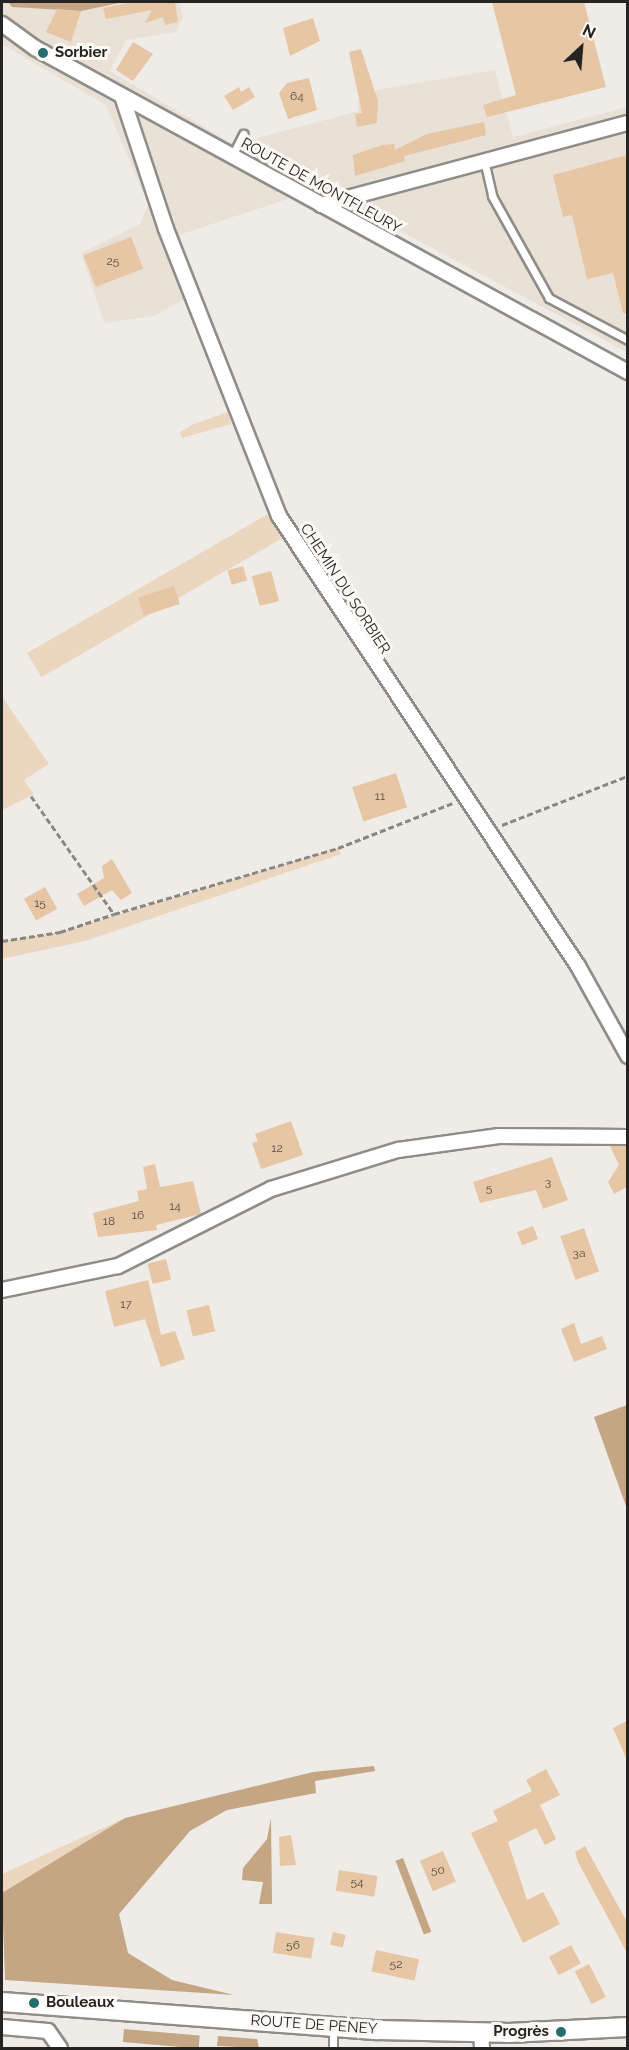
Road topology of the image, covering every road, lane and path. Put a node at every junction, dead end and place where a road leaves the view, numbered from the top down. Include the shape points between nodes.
1 (2, 24) edge
2 (122, 96) junction
3 (627, 123) edge
4 (243, 135) dead end
5 (232, 156) junction
6 (484, 160) junction
7 (321, 205) junction
8 (627, 340) edge
9 (627, 372) edge
10 (627, 776) edge
11 (31, 796) dead end
12 (464, 799) junction
13 (488, 834) junction
14 (114, 914) junction
15 (2, 941) edge
16 (627, 1056) edge
17 (627, 1137) edge
18 (2, 1290) edge
19 (2, 2002) edge
20 (2, 2027) edge
21 (333, 2027) junction
22 (627, 2027) edge
23 (482, 2041) edge
24 (60, 2049) edge
25 (333, 2049) edge

1 - 2 street, ROUTE DE MONTFLEURY via 26,44
2 - 5 street, ROUTE DE MONTFLEURY
2 - 12 street, CHEMIN DU SORBIER via 166,229 270,496
3 - 6 street
4 - 5 lane
5 - 7 street, ROUTE DE MONTFLEURY
6 - 7 street
6 - 8 lane via 492,196 549,298
7 - 9 street, ROUTE DE MONTFLEURY
10 - 13 path via 535,807
11 - 14 path
12 - 13 street, CHEMIN DU SORBIER
12 - 14 path via 338,848
13 - 16 street, CHEMIN DU SORBIER via 578,966
14 - 15 path via 60,932
17 - 18 street via 499,1136 398,1150 271,1189 118,1266
19 - 21 main road, ROUTE DE PENEY
20 - 24 street via 48,2031
21 - 23 main road, ROUTE DE PENEY
21 - 25 lane
22 - 23 main road, ROUTE DE PENEY

